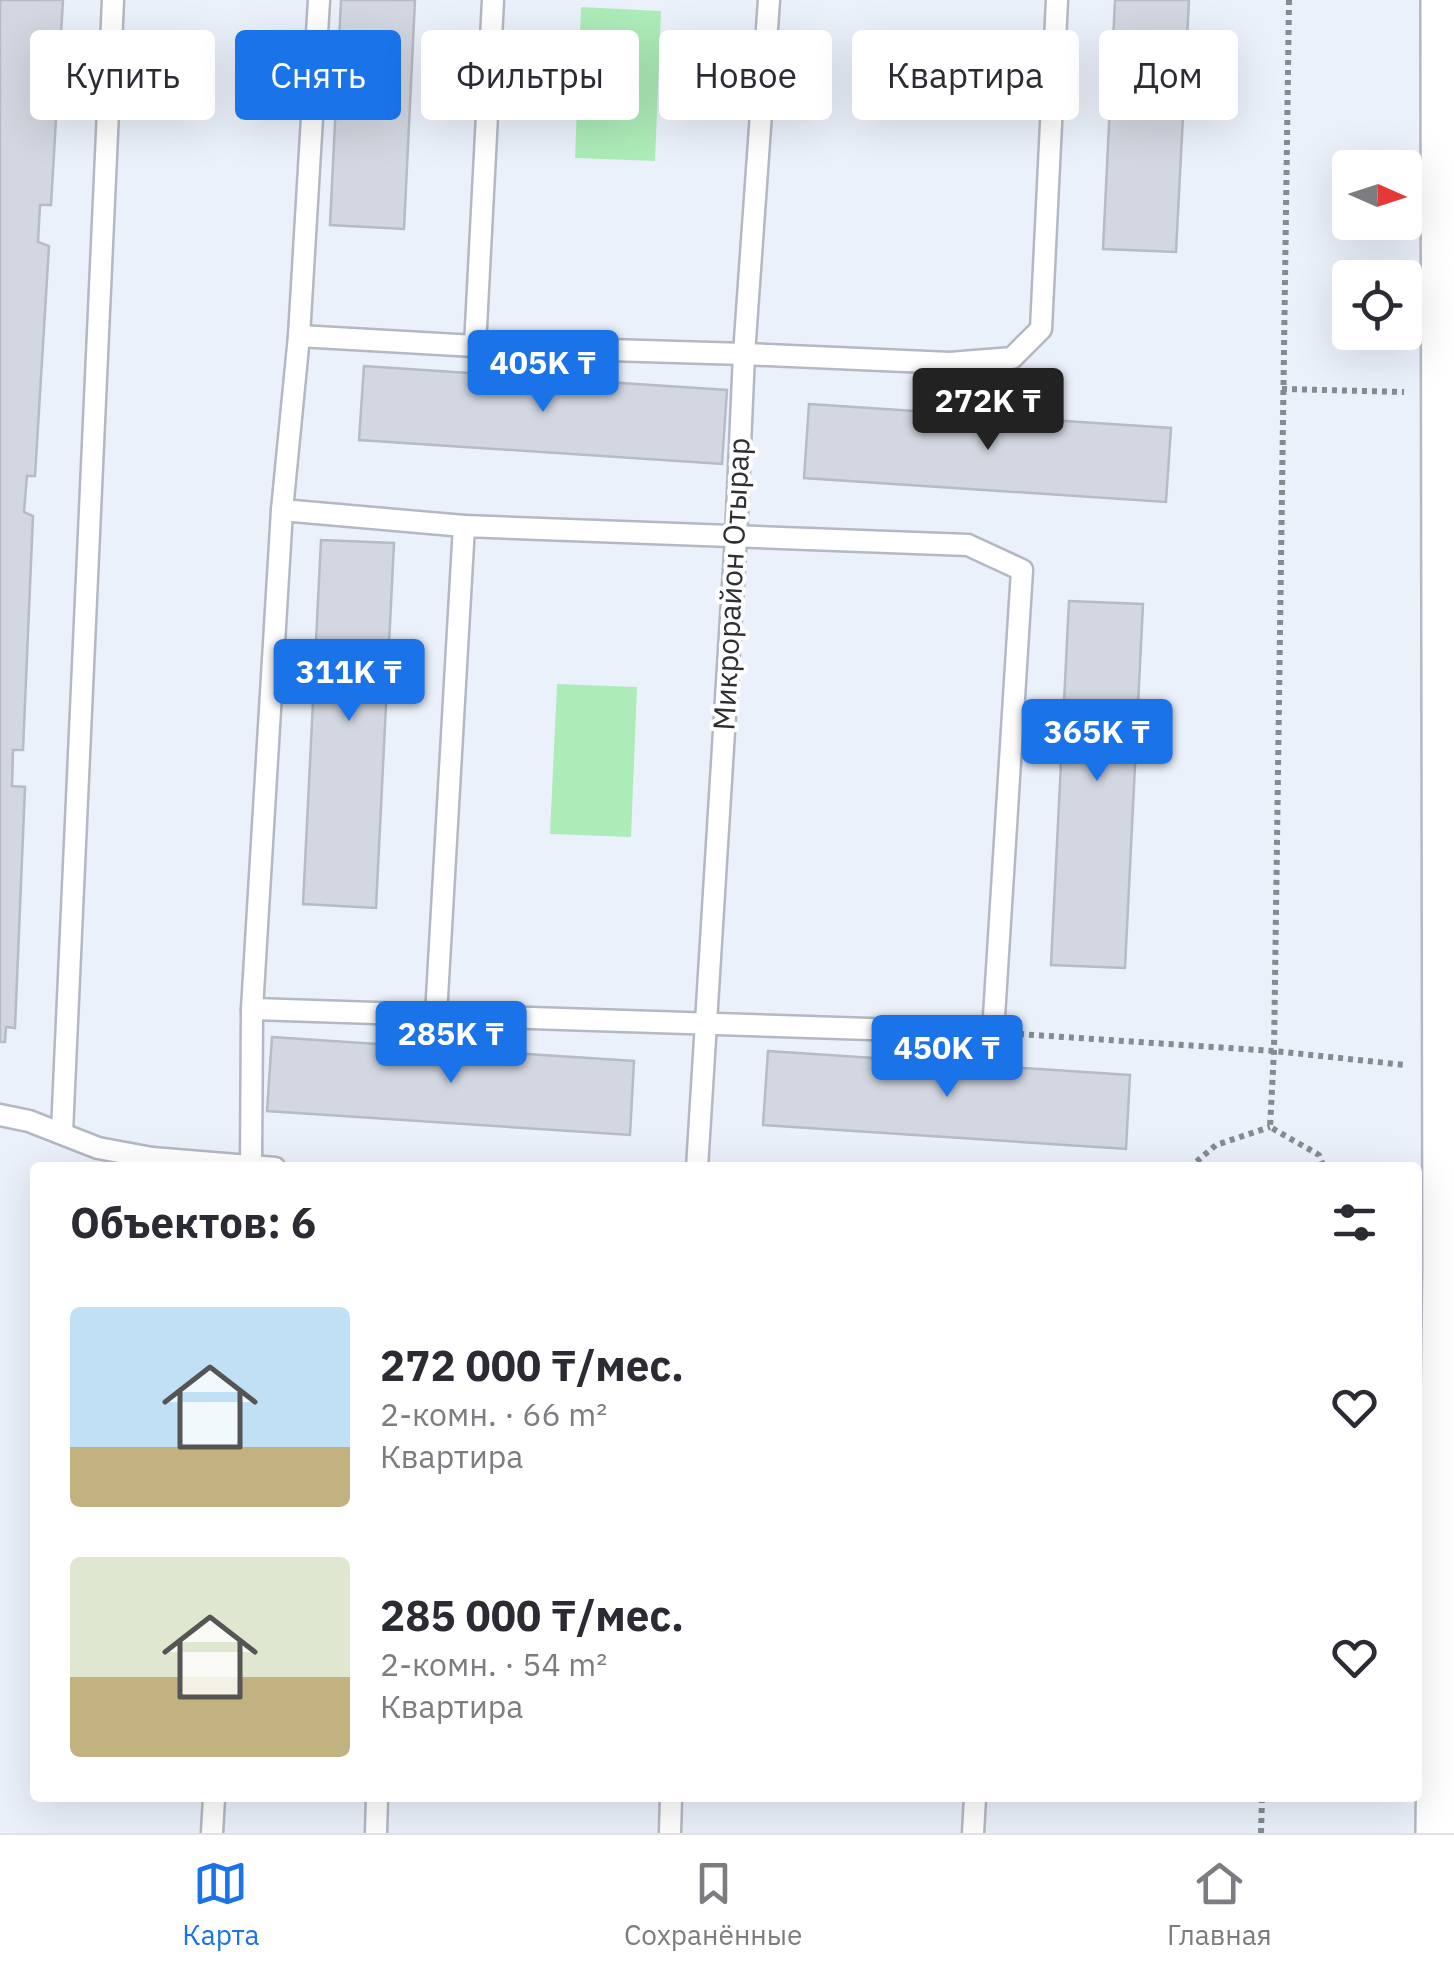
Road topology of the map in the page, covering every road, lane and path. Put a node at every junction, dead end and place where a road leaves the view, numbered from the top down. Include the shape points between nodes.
1 (113, 0) edge
2 (319, 0) edge
3 (493, 0) edge
4 (769, 0) edge
5 (1057, 0) edge
6 (1289, 0) edge
7 (1450, 0) edge
8 (300, 336) junction
9 (475, 346) junction
10 (744, 354) junction
11 (1282, 389) junction
12 (1404, 392) dead end
13 (282, 510) junction
14 (464, 526) junction
15 (736, 537) junction
16 (252, 1009) junction
17 (436, 1016) junction
18 (706, 1024) junction
19 (993, 1032) junction
20 (1274, 1051) junction
21 (1405, 1065) dead end
22 (0, 1115) edge
23 (1270, 1126) junction
24 (62, 1132) junction
25 (196, 1162) edge
26 (251, 1162) edge
27 (698, 1162) edge
28 (1196, 1162) edge
29 (1321, 1162) edge
30 (214, 1802) edge
31 (377, 1802) edge
32 (672, 1802) edge
33 (975, 1802) edge
34 (1262, 1802) edge
35 (212, 1833) edge
36 (376, 1833) edge
37 (670, 1833) edge
38 (972, 1833) edge
39 (1261, 1833) edge
40 (1444, 1833) edge

1 - 24 lane
2 - 8 lane
3 - 9 lane
4 - 10 lane, Микрорайон Отырар
5 - 10 lane via 1041,329 1012,358 950,364
6 - 11 path
7 - 40 street via 1452,1268
8 - 9 lane
8 - 13 lane
9 - 10 lane
10 - 15 lane, Микрорайон Отырар
11 - 12 path
11 - 20 path
13 - 14 lane
13 - 16 lane
14 - 15 lane
14 - 17 lane
15 - 18 lane, Микрорайон Отырар
15 - 19 lane via 968,545 1022,570
16 - 17 lane
16 - 26 lane
17 - 18 lane
18 - 19 lane
18 - 27 lane, Микрорайон Отырар
19 - 20 path
20 - 21 path
20 - 23 path
22 - 24 lane
23 - 28 path via 1216,1145
23 - 29 path
24 - 25 lane via 98,1148
30 - 35 lane
31 - 36 lane
32 - 37 lane
33 - 38 lane
34 - 39 path

